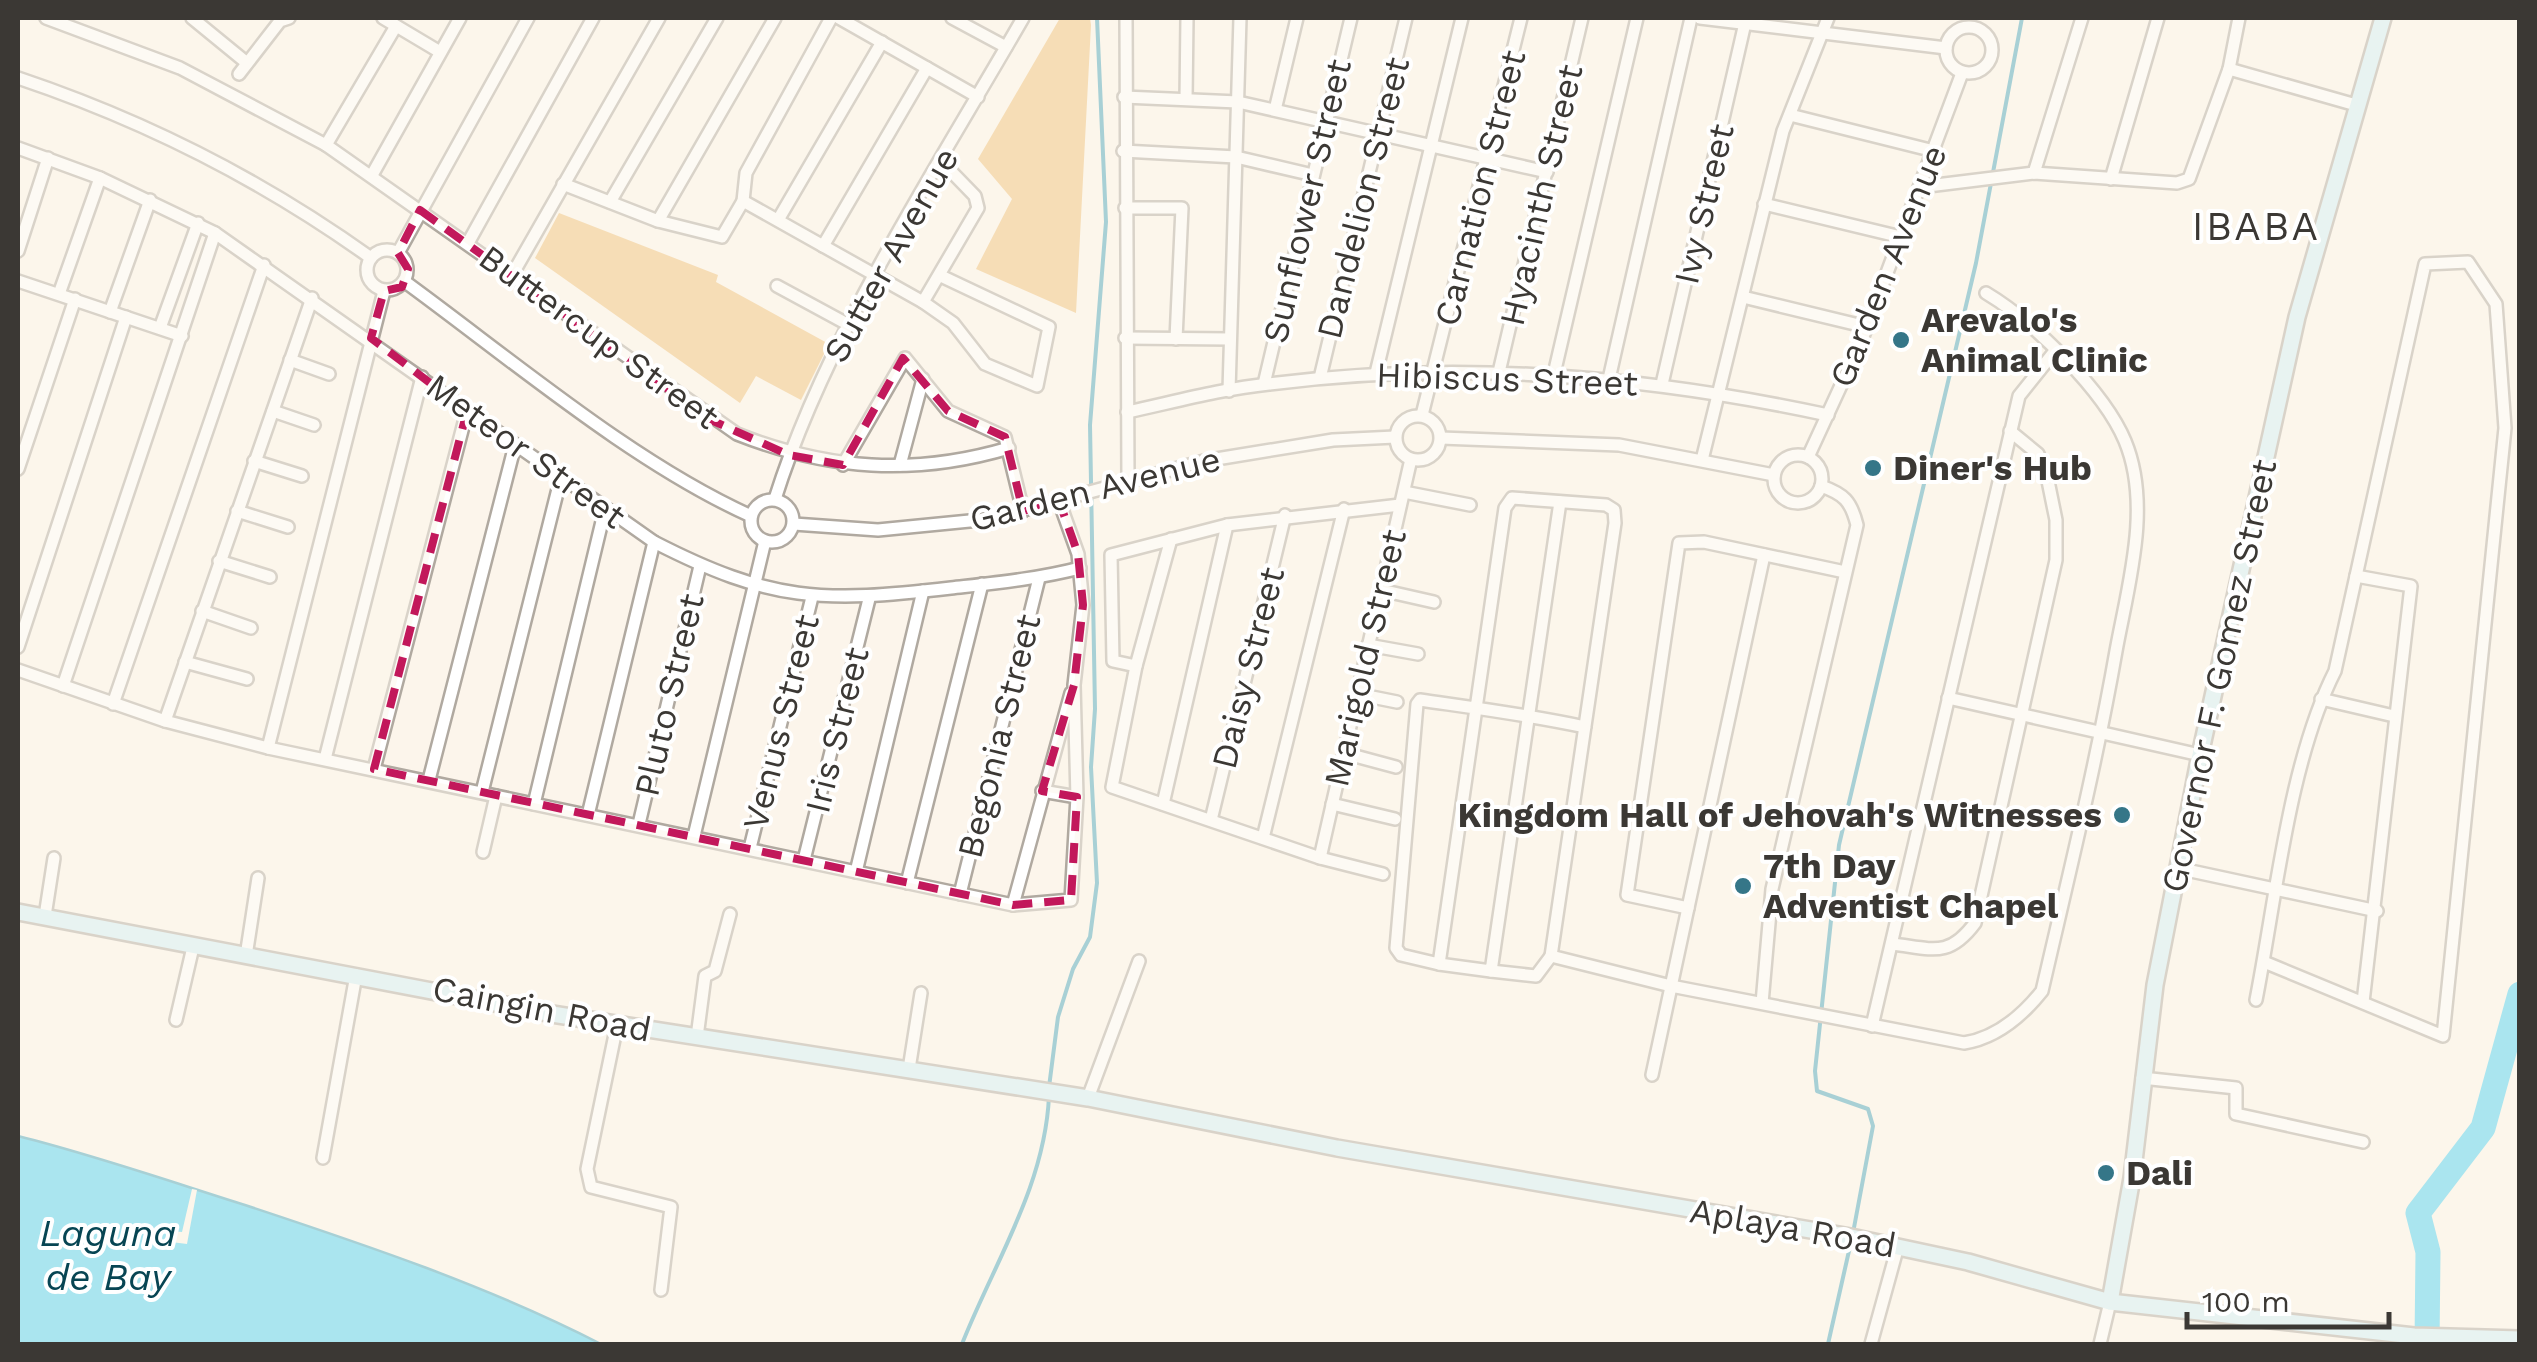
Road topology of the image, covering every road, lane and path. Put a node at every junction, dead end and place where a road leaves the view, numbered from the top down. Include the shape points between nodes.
1 (192, 18) edge
2 (383, 18) edge
3 (460, 18) edge
4 (528, 18) edge
5 (593, 18) edge
6 (659, 18) edge
7 (717, 18) edge
8 (775, 18) edge
9 (835, 18) edge
10 (952, 18) edge
11 (1022, 18) edge
12 (1126, 18) edge
13 (1187, 18) edge
14 (1240, 18) edge
15 (1296, 18) edge
16 (1351, 18) edge
17 (1406, 18) edge
18 (1462, 18) edge
19 (1521, 18) edge
20 (1582, 18) edge
21 (1637, 18) edge
22 (1691, 18) edge
23 (1700, 18) edge
24 (1828, 18) edge
25 (2082, 18) edge
26 (2158, 18) edge
27 (2239, 18) edge
28 (2383, 18) edge
29 (52, 19) edge
30 (282, 19) edge
31 (1745, 23) junction
32 (1978, 23) edge
33 (396, 26) junction
34 (1823, 33) junction
35 (882, 42) junction
36 (1006, 47) junction
37 (1946, 48) junction
38 (440, 52) junction
39 (927, 68) junction
40 (2229, 69) junction
41 (1962, 72) junction
42 (18, 78) edge
43 (978, 96) junction
44 (1124, 97) junction
45 (1186, 99) junction
46 (1238, 102) junction
47 (2356, 105) junction
48 (1275, 110) junction
49 (1790, 115) junction
50 (1326, 124) junction
51 (1378, 137) junction
52 (326, 145) junction
53 (18, 148) edge
54 (1431, 148) junction
55 (1934, 150) junction
56 (1123, 151) junction
57 (1236, 157) junction
58 (48, 158) junction
59 (1486, 160) junction
60 (942, 162) junction
61 (1546, 172) junction
62 (2034, 173) junction
63 (372, 175) junction
64 (1313, 175) junction
65 (100, 178) junction
66 (2111, 179) junction
67 (563, 184) junction
68 (1920, 186) junction
69 (150, 200) junction
70 (743, 201) junction
71 (610, 202) junction
72 (1764, 204) junction
73 (1125, 208) junction
74 (420, 210) junction
75 (778, 220) junction
76 (658, 221) junction
77 (198, 224) junction
78 (216, 233) junction
79 (1901, 237) junction
80 (468, 243) junction
81 (823, 246) junction
82 (18, 250) edge
83 (398, 252) junction
84 (371, 258) junction
85 (264, 265) junction
86 (512, 275) junction
87 (877, 276) junction
88 (941, 276) junction
89 (404, 281) junction
90 (19, 286) edge
91 (777, 286) dead end
92 (384, 291) junction
93 (1986, 293) dead end
94 (60, 294) junction
95 (1743, 297) junction
96 (312, 298) junction
97 (75, 300) junction
98 (923, 302) junction
99 (110, 312) junction
100 (126, 317) junction
101 (849, 325) junction
102 (1867, 327) junction
103 (160, 328) junction
104 (182, 336) junction
105 (370, 338) junction
106 (1125, 338) junction
107 (1176, 339) junction
108 (1230, 339) junction
109 (2055, 352) junction
110 (290, 360) junction
111 (1436, 370) junction
112 (1499, 372) junction
113 (1376, 373) junction
114 (329, 374) dead end
115 (1554, 374) junction
116 (422, 377) junction
117 (1320, 378) junction
118 (1609, 378) junction
119 (923, 379) junction
120 (1264, 384) junction
121 (1662, 384) junction
122 (1229, 391) junction
123 (1722, 392) junction
124 (467, 410) junction
125 (273, 411) junction
126 (1127, 412) junction
127 (1828, 415) junction
128 (1422, 416) junction
129 (314, 425) dead end
130 (2010, 431) junction
131 (1395, 437) junction
132 (1441, 438) junction
133 (515, 445) junction
134 (1008, 448) junction
135 (789, 455) junction
136 (1808, 458) junction
137 (1411, 459) junction
138 (1702, 460) junction
139 (254, 462) junction
140 (900, 465) junction
141 (843, 466) junction
142 (18, 469) edge
143 (1774, 475) junction
144 (302, 476) dead end
145 (561, 477) junction
146 (1128, 480) junction
147 (1821, 486) junction
148 (1402, 498) junction
149 (775, 499) junction
150 (1059, 501) junction
151 (1560, 502) junction
152 (1470, 505) dead end
153 (605, 509) junction
154 (1344, 509) junction
155 (237, 511) junction
156 (1023, 511) junction
157 (1285, 515) junction
158 (752, 516) junction
159 (794, 524) junction
160 (1226, 525) junction
161 (288, 527) dead end
162 (1171, 539) junction
163 (765, 541) junction
164 (654, 542) junction
165 (1764, 556) junction
166 (219, 561) junction
167 (700, 566) junction
168 (1080, 568) junction
169 (1846, 572) junction
170 (270, 576) dead end
171 (2356, 576) junction
172 (1039, 578) junction
173 (982, 584) junction
174 (753, 585) junction
175 (1381, 590) junction
176 (923, 591) junction
177 (812, 597) junction
178 (869, 599) junction
179 (1434, 602) dead end
180 (202, 611) junction
181 (252, 628) dead end
182 (1368, 645) junction
183 (18, 646) edge
184 (1418, 654) dead end
185 (184, 662) junction
186 (1136, 666) junction
187 (18, 670) edge
188 (247, 680) dead end
189 (1074, 684) junction
190 (63, 686) junction
191 (1357, 694) junction
192 (1948, 698) junction
193 (2321, 699) junction
194 (1397, 702) dead end
195 (112, 704) junction
196 (1477, 708) junction
197 (1530, 715) junction
198 (2024, 715) junction
199 (2394, 716) junction
200 (165, 721) junction
201 (1585, 726) junction
202 (2102, 732) junction
203 (1054, 744) junction
204 (268, 748) junction
205 (1078, 748) junction
206 (1344, 753) junction
207 (2200, 755) junction
208 (324, 759) junction
209 (1396, 767) dead end
210 (374, 769) junction
211 (429, 780) junction
212 (1042, 791) junction
213 (489, 794) junction
214 (1078, 797) junction
215 (534, 804) junction
216 (1163, 804) junction
217 (1332, 804) junction
218 (588, 815) junction
219 (1395, 819) dead end
220 (1211, 820) junction
221 (638, 824) junction
222 (694, 836) junction
223 (1263, 838) junction
224 (750, 848) junction
225 (483, 852) dead end
226 (54, 858) dead end
227 (1320, 858) junction
228 (804, 860) junction
229 (2178, 868) junction
230 (856, 872) junction
231 (1383, 874) dead end
232 (258, 878) dead end
233 (907, 883) junction
234 (2278, 892) junction
235 (960, 894) junction
236 (1013, 904) junction
237 (1688, 908) junction
238 (2376, 911) junction
239 (18, 912) edge
240 (730, 914) dead end
241 (45, 916) junction
242 (1893, 944) junction
243 (193, 946) junction
244 (246, 956) junction
245 (1551, 956) junction
246 (1139, 961) dead end
247 (2264, 962) junction
248 (1439, 964) junction
249 (1491, 971) junction
250 (356, 975) junction
251 (1671, 986) junction
252 (921, 993) dead end
253 (2256, 1000) dead end
254 (2363, 1002) junction
255 (1762, 1003) junction
256 (176, 1020) dead end
257 (617, 1025) junction
258 (1872, 1026) junction
259 (697, 1037) junction
260 (909, 1069) junction
261 (1652, 1075) dead end
262 (2142, 1078) junction
263 (1069, 1095) joint
264 (1088, 1098) junction
265 (2363, 1142) dead end
266 (322, 1158) dead end
267 (1898, 1246) junction
268 (661, 1290) dead end
269 (2110, 1302) junction
270 (2520, 1339) edge
271 (2488, 1341) edge
272 (1871, 1344) edge
273 (2100, 1344) edge

1 - 30 street via 243,68
2 - 33 street
3 - 38 street
4 - 74 street
5 - 80 street
6 - 67 street
7 - 71 street
8 - 76 street
9 - 35 street
9 - 70 street via 746,173
10 - 36 street
11 - 36 street, Sutter Avenue
12 - 44 street
13 - 45 street
14 - 46 street
15 - 48 street
16 - 50 street, Sunflower Street
17 - 51 street, Dandelion Street
18 - 54 street
19 - 59 street, Carnation Street
20 - 61 street, Hyacinth Street
21 - 115 street
22 - 118 street
23 - 31 street
24 - 34 street
25 - 62 street
26 - 66 street
27 - 40 street
28 - 47 street, Governor F. Gomez Street
29 - 52 street, Buttercup Street via 180,68
31 - 34 street
31 - 121 street, Ivy Street
32 - 37 street via 1956,30
32 - 41 street via 1990,40 1991,57 1980,71
33 - 38 street
33 - 52 street
34 - 37 street
34 - 49 street
35 - 39 street
35 - 75 street
36 - 43 street, Sutter Avenue
37 - 41 street via 1950,64
38 - 63 street
39 - 43 street
39 - 81 street
40 - 47 street
40 - 66 street via 2189,179
41 - 55 street, Garden Avenue
42 - 84 street via 188,145 290,202
43 - 60 street, Sutter Avenue
44 - 45 street
44 - 56 street
45 - 46 street
46 - 48 street
46 - 57 street
47 - 207 street, Governor F. Gomez Street via 2293,336
48 - 50 street
49 - 55 street
49 - 72 street
50 - 51 street
50 - 64 street, Sunflower Street
51 - 54 street
51 - 117 street, Dandelion Street
52 - 63 street, Buttercup Street
53 - 58 street, Meteor Street
54 - 59 street
54 - 113 street
55 - 68 street, Garden Avenue
56 - 57 street
56 - 73 street
57 - 64 street
57 - 108 street
58 - 65 street, Meteor Street
58 - 82 street
59 - 61 street
59 - 111 street, Carnation Street
60 - 87 street, Sutter Avenue
60 - 88 street via 975,196 978,208
61 - 112 street, Hyacinth Street
62 - 66 street
62 - 68 street
63 - 74 street, Buttercup Street
64 - 120 street, Sunflower Street
65 - 69 street, Meteor Street
65 - 94 street
67 - 71 street
67 - 86 street
68 - 79 street, Garden Avenue
69 - 77 street, Meteor Street
69 - 99 street
70 - 75 street
70 - 76 street via 722,238
71 - 76 street
72 - 79 street
72 - 95 street
73 - 106 street
73 - 107 street via 1182,208
74 - 80 street, Buttercup Street
74 - 83 street
75 - 81 street
77 - 78 street, Meteor Street
77 - 103 street
78 - 85 street, Meteor Street
78 - 104 street
79 - 102 street, Garden Avenue
80 - 86 street, Buttercup Street
81 - 87 street
83 - 84 street
83 - 89 street via 408,269
84 - 92 street via 370,282
85 - 96 street, Meteor Street
85 - 195 street
86 - 135 street, Buttercup Street via 711,420
87 - 98 street
87 - 101 street, Sutter Avenue
88 - 98 street
88 - 98 street via 1049,327 1038,386 984,364 953,322
89 - 92 street
89 - 158 street via 647,458
90 - 94 street
91 - 101 street
92 - 105 street
93 - 109 street via 2015,310
94 - 97 street
95 - 102 street
95 - 123 street
96 - 105 street, Meteor Street
96 - 110 street
97 - 99 street
97 - 142 street
99 - 100 street
100 - 103 street
100 - 183 street
101 - 135 street, Sutter Avenue
102 - 127 street, Garden Avenue
103 - 104 street
104 - 190 street
105 - 116 street, Meteor Street
105 - 204 street
106 - 107 street
106 - 126 street
107 - 108 street
108 - 122 street
109 - 130 street via 2018,396
109 - 202 street via 2126,442 2136,493 2136,542
110 - 114 street
110 - 125 street
111 - 112 street, Hibiscus Street
111 - 113 street, Hibiscus Street
111 - 128 street, Carnation Street
112 - 115 street, Hibiscus Street
113 - 117 street, Hibiscus Street
115 - 118 street, Hibiscus Street
116 - 124 street, Meteor Street
116 - 208 street
117 - 120 street, Hibiscus Street
118 - 121 street, Hibiscus Street
119 - 134 street via 948,411 1005,437
119 - 140 street
119 - 141 street via 901,359
120 - 122 street, Hibiscus Street
121 - 123 street, Hibiscus Street
122 - 126 street, Hibiscus Street
123 - 127 street, Hibiscus Street
123 - 138 street
124 - 133 street, Meteor Street
124 - 210 street
125 - 129 street
125 - 139 street
126 - 146 street
127 - 136 street, Garden Avenue
128 - 131 street via 1404,420
128 - 132 street via 1436,424
130 - 192 street
130 - 198 street via 2038,454 2056,520 2056,560
131 - 137 street
131 - 146 street, Garden Avenue via 1267,448
132 - 137 street via 1433,454
132 - 138 street via 1619,445
133 - 145 street, Meteor Street
133 - 211 street
134 - 140 street, Buttercup Street
134 - 156 street
135 - 141 street, Buttercup Street
135 - 149 street, Sutter Avenue
136 - 143 street via 1787,458
136 - 147 street via 1820,470
137 - 148 street, Marigold Street
138 - 143 street
139 - 144 street
139 - 155 street
140 - 141 street, Buttercup Street
143 - 147 street via 1788,501 1811,499
145 - 153 street, Meteor Street
145 - 213 street
146 - 150 street, Garden Avenue
147 - 169 street via 1852,505 1857,525
148 - 152 street
148 - 154 street
148 - 175 street, Marigold Street
149 - 158 street via 760,503
149 - 159 street via 790,508
150 - 156 street, Garden Avenue
150 - 168 street
151 - 196 street via 1512,498 1505,508
151 - 197 street
151 - 201 street via 1614,510
153 - 164 street, Meteor Street
153 - 215 street
154 - 157 street
154 - 223 street
155 - 161 street
155 - 166 street
156 - 159 street, Garden Avenue via 915,528
157 - 160 street
157 - 220 street, Daisy Street
158 - 163 street via 754,531
159 - 163 street via 783,539
160 - 162 street
160 - 216 street
162 - 186 street
162 - 186 street via 1111,555 1112,661
163 - 174 street
164 - 167 street, Meteor Street
164 - 218 street
165 - 169 street
165 - 237 street
165 - 237 street via 1679,543 1627,895
166 - 170 street
166 - 180 street
167 - 174 street, Meteor Street
167 - 221 street, Pluto Street
168 - 172 street, Meteor Street
168 - 189 street
169 - 255 street via 1772,889
171 - 193 street via 2336,670
171 - 199 street via 2411,586
171 - 254 street via 2426,264 2468,262 2496,304 2505,428 2443,1036
172 - 173 street, Meteor Street
172 - 235 street, Begonia Street
173 - 176 street, Meteor Street
173 - 233 street
174 - 177 street, Meteor Street
174 - 222 street
175 - 179 street
175 - 182 street, Marigold Street
176 - 178 street, Meteor Street
176 - 230 street
177 - 178 street, Meteor Street
177 - 224 street, Venus Street
178 - 228 street, Iris Street
180 - 181 street
180 - 185 street
182 - 184 street
182 - 191 street, Marigold Street
185 - 188 street
185 - 200 street
186 - 216 street via 1112,786
187 - 190 street
189 - 203 street
189 - 205 street
190 - 195 street
191 - 194 street
191 - 206 street, Marigold Street
192 - 198 street
192 - 242 street
193 - 199 street
193 - 234 street via 2293,800
195 - 200 street
196 - 197 street
196 - 248 street
196 - 248 street via 1417,704 1396,948 1408,958
197 - 201 street
197 - 249 street
198 - 202 street
198 - 242 street via 1975,923 1961,942 1942,951
199 - 238 street
200 - 204 street
201 - 245 street
202 - 207 street
202 - 258 street via 2042,992 1982,1040 1964,1043
203 - 205 street
203 - 212 street
204 - 208 street
205 - 214 street
206 - 209 street
206 - 217 street, Marigold Street
207 - 229 street, Governor F. Gomez Street
208 - 210 street
210 - 211 street
211 - 213 street
212 - 214 street
212 - 236 street
213 - 215 street
213 - 225 street
214 - 236 street via 1071,900
215 - 218 street
216 - 220 street
217 - 219 street
217 - 227 street, Marigold Street
218 - 221 street
220 - 223 street
221 - 222 street
222 - 224 street
223 - 227 street
224 - 228 street
226 - 241 street
227 - 231 street
228 - 230 street
229 - 234 street
229 - 262 street, Governor F. Gomez Street
230 - 233 street
232 - 244 street
233 - 235 street
234 - 238 street
234 - 247 street
235 - 236 street
237 - 251 street
238 - 254 street
239 - 241 street, Caingin Road
240 - 259 street via 715,971 705,976
241 - 243 street, Caingin Road
242 - 258 street
243 - 244 street, Caingin Road
243 - 256 street
244 - 250 street, Caingin Road
245 - 249 street via 1536,976
245 - 251 street
246 - 264 street
247 - 253 street
247 - 254 street
248 - 249 street
250 - 257 street, Caingin Road
250 - 266 street
251 - 255 street
251 - 261 street
252 - 260 street
255 - 258 street
257 - 259 street, Caingin Road
257 - 268 street via 587,1169 591,1187 671,1207
259 - 260 street, Caingin Road
260 - 263 street, Caingin Road
262 - 265 street via 2236,1088 2236,1114
262 - 269 street, Governor F. Gomez Street
263 - 264 street, Aplaya Road
264 - 267 street, Aplaya Road
267 - 269 street, Aplaya Road
267 - 272 street
269 - 271 street, Aplaya Road
269 - 273 street, Governor F. Gomez Street
270 - 271 street, Aplaya Road

